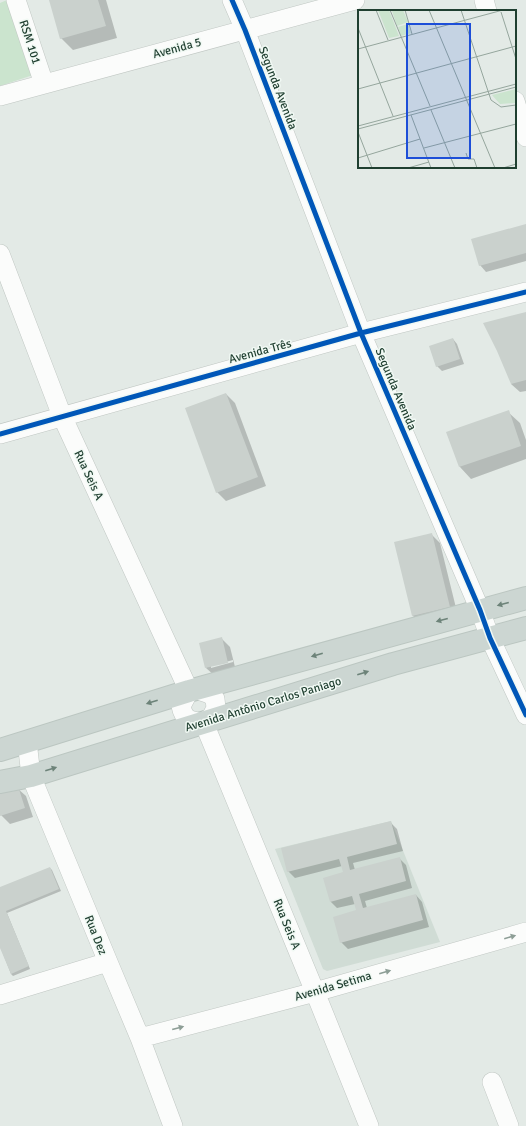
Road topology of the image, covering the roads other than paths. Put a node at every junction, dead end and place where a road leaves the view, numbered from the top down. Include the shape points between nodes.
1 (16, 0) edge
2 (232, 0) edge
3 (355, 0) edge
4 (484, 0) edge
5 (487, 10) edge
6 (245, 30) junction
7 (44, 84) junction
8 (0, 96) edge
9 (516, 104) edge
10 (526, 137) edge
11 (0, 254) edge
12 (526, 292) edge
13 (361, 333) junction
14 (62, 416) junction
15 (0, 434) edge
16 (526, 598) edge
17 (480, 610) junction
18 (526, 628) edge
19 (384, 636) junction
20 (490, 638) junction
21 (393, 664) junction
22 (189, 691) junction
23 (526, 715) edge
24 (204, 723) junction
25 (27, 742) junction
26 (0, 750) edge
27 (31, 776) junction
28 (0, 782) edge
29 (526, 932) edge
30 (108, 962) junction
31 (315, 992) junction
32 (0, 994) edge
33 (140, 1038) junction
34 (492, 1082) dead end
35 (173, 1126) edge
36 (369, 1126) edge
37 (509, 1126) edge

1 - 7 street, RSM 101
2 - 6 street, Segunda Avenida
3 - 6 street, Avenida 5
4 - 5 street
6 - 7 street, Avenida 5
6 - 13 street, Segunda Avenida
7 - 8 street, Avenida 5
9 - 10 street
11 - 14 street, Rua Seis A
12 - 13 street, Avenida Três
13 - 14 street, Avenida Três
13 - 17 street, Segunda Avenida
14 - 15 street, Avenida Três
14 - 22 street, Rua Seis A
16 -> 17 main road
17 -> 19 main road
17 - 20 street, Segunda Avenida
18 - 20 main road, Avenida Antônio Carlos Paniago
19 - 21 main road
19 -> 22 main road
20 - 21 main road, Avenida Antônio Carlos Paniago
20 - 23 street, Segunda Avenida
24 -> 21 main road, Avenida Antônio Carlos Paniago
22 - 24 street via 181,706 182,713 186,718
22 - 24 street via 204,691 215,699 216,708
22 -> 25 main road
27 -> 24 main road, Avenida Antônio Carlos Paniago
24 - 31 street, Rua Seis A
25 - 26 main road
25 - 27 street, Rua Dez
27 - 28 main road, Avenida Antônio Carlos Paniago
27 - 30 street, Rua Dez
31 -> 29 street, Avenida Setima
30 - 32 street
30 - 33 street, Rua Dez
33 -> 31 street, Avenida Setima
31 - 36 street, Rua Seis A
33 - 35 street, Rua Dez
34 - 37 street

